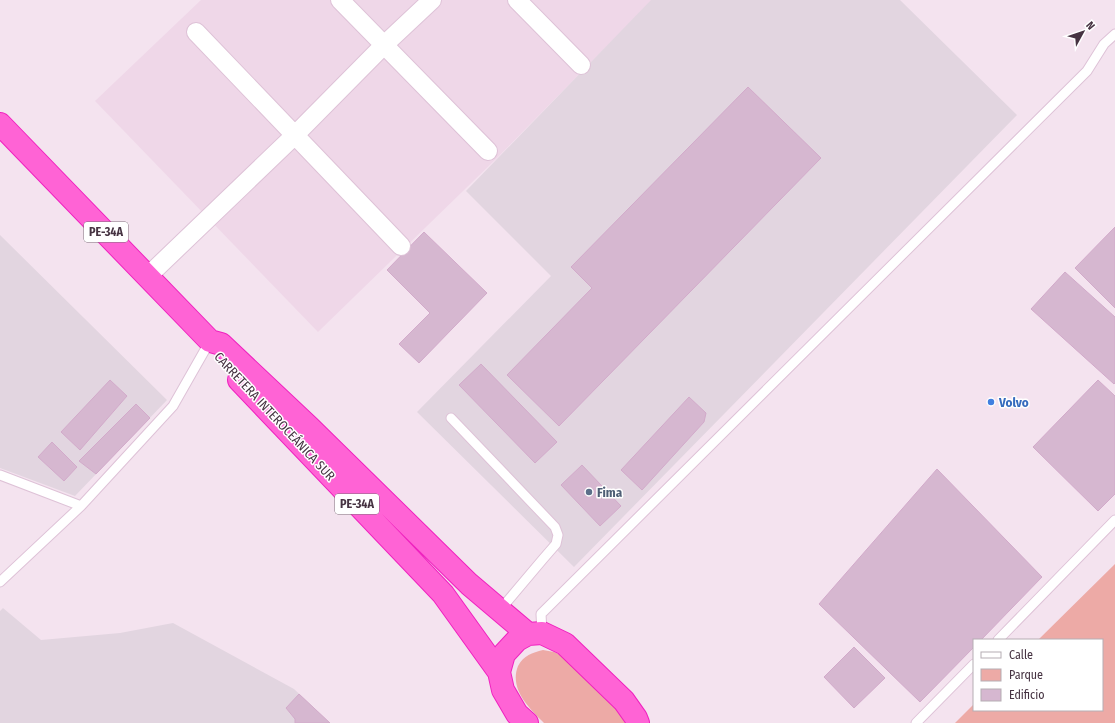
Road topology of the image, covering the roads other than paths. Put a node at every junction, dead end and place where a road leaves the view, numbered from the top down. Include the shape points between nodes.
1 (340, 0) edge
2 (432, 0) edge
3 (517, 0) edge
4 (196, 32) dead end
5 (1115, 34) edge
6 (384, 45) junction
7 (581, 65) dead end
8 (0, 124) edge
9 (295, 135) junction
10 (488, 151) dead end
11 (401, 246) dead end
12 (148, 276) junction
13 (210, 341) junction
14 (451, 418) dead end
15 (0, 475) edge
16 (81, 506) junction
17 (1115, 520) edge
18 (0, 582) edge
19 (500, 610) junction
20 (535, 633) junction
21 (999, 639) edge
22 (973, 665) edge
23 (499, 672) junction
24 (520, 720) edge
25 (639, 721) edge
26 (916, 723) edge

1 - 6 street
2 - 6 street
3 - 7 street
4 - 9 street
5 - 20 lane via 1104,44 1087,70 541,614
6 - 9 street
6 - 10 street
8 - 12 highway, CARRETERA INTEROCEÁNICA SUR / PE-34A
9 - 11 street
9 - 12 street
12 - 13 highway, CARRETERA INTEROCEÁNICA SUR / PE-34A
13 - 16 lane via 173,406
13 - 19 highway, CARRETERA INTEROCEÁNICA SUR / PE-34A via 227,349 469,584
13 - 23 highway, CARRETERA INTEROCEÁNICA SUR / PE-34A via 212,350 223,363 443,594
14 - 19 lane via 554,527 558,535 556,544
15 - 16 lane
16 - 18 lane
17 - 21 lane
19 - 20 highway, CARRETERA INTEROCEÁNICA SUR / PE-34A
20 - 23 highway via 516,640 504,654
20 - 25 highway, PE-34A via 565,644 624,701
22 - 26 lane
23 - 24 highway, PE-34A via 503,690

